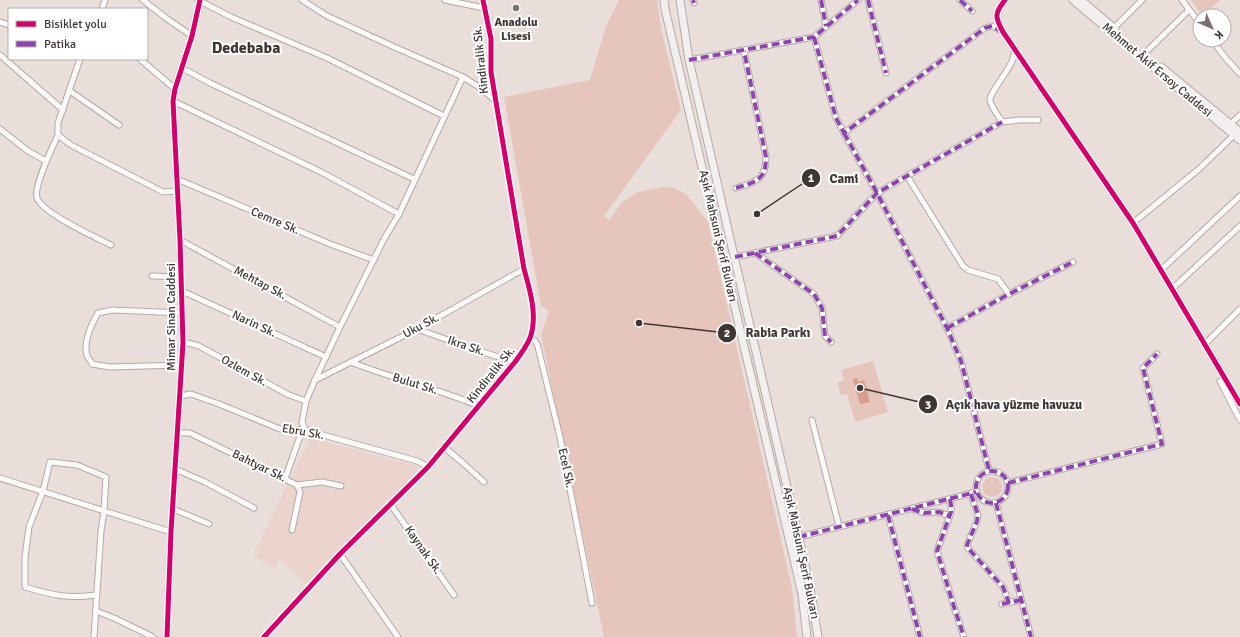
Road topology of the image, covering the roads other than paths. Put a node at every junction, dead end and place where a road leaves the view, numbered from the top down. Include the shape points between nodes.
1 (143, 0) edge
2 (199, 0) edge
3 (302, 0) edge
4 (445, 0) edge
5 (483, 0) edge
6 (664, 0) edge
7 (680, 0) edge
8 (821, 0) edge
9 (858, 0) edge
10 (868, 0) edge
11 (960, 0) edge
12 (1005, 0) edge
13 (1073, 0) edge
14 (1082, 0) edge
15 (1142, 0) edge
16 (1182, 0) edge
17 (484, 8) junction
18 (1189, 10) junction
19 (972, 11) dead end
20 (1192, 14) edge
21 (826, 26) junction
22 (1114, 28) junction
23 (1003, 32) junction
24 (192, 36) junction
25 (814, 37) junction
26 (1218, 48) edge
27 (1015, 50) junction
28 (744, 51) junction
29 (1144, 54) junction
30 (0, 55) edge
31 (80, 60) edge
32 (141, 60) edge
33 (689, 60) junction
34 (182, 68) junction
35 (491, 72) junction
36 (886, 73) dead end
37 (1240, 74) edge
38 (463, 77) junction
39 (479, 87) junction
40 (175, 90) junction
41 (70, 91) junction
42 (172, 101) junction
43 (496, 101) junction
44 (63, 110) junction
45 (444, 116) junction
46 (1240, 116) edge
47 (1038, 120) dead end
48 (1002, 122) junction
49 (119, 125) dead end
50 (1228, 126) junction
51 (0, 129) edge
52 (844, 133) junction
53 (1237, 133) edge
54 (58, 135) junction
55 (1240, 140) edge
56 (46, 161) junction
57 (906, 176) junction
58 (176, 179) junction
59 (414, 179) junction
60 (736, 188) dead end
61 (177, 191) junction
62 (877, 193) junction
63 (1240, 196) edge
64 (399, 214) junction
65 (1133, 223) junction
66 (1240, 226) edge
67 (180, 240) junction
68 (111, 245) dead end
69 (755, 253) junction
70 (735, 257) junction
71 (374, 260) junction
72 (1073, 262) dead end
73 (524, 269) junction
74 (1160, 270) junction
75 (152, 276) dead end
76 (181, 277) junction
77 (1172, 289) junction
78 (182, 291) junction
79 (1009, 294) junction
80 (1240, 309) edge
81 (182, 313) junction
82 (340, 327) junction
83 (947, 328) junction
84 (417, 329) junction
85 (530, 337) junction
86 (831, 342) dead end
87 (183, 343) junction
88 (1205, 344) junction
89 (1157, 354) dead end
90 (326, 357) junction
91 (351, 362) junction
92 (515, 362) junction
93 (182, 365) junction
94 (315, 380) junction
95 (1220, 381) dead end
96 (180, 396) junction
97 (306, 401) junction
98 (1239, 401) edge
99 (479, 406) junction
100 (812, 420) dead end
101 (1240, 420) edge
102 (305, 430) junction
103 (177, 433) junction
104 (444, 447) junction
105 (428, 467) junction
106 (175, 469) junction
107 (989, 470) junction
108 (0, 478) edge
109 (285, 479) junction
110 (484, 482) dead end
111 (1008, 483) junction
112 (298, 485) junction
113 (341, 486) dead end
114 (43, 491) junction
115 (974, 493) junction
116 (950, 499) junction
117 (996, 503) junction
118 (391, 505) junction
119 (254, 508) dead end
120 (173, 509) junction
121 (912, 509) junction
122 (104, 510) junction
123 (888, 516) junction
124 (950, 516) junction
125 (209, 524) dead end
126 (839, 526) junction
127 (292, 530) dead end
128 (171, 532) junction
129 (799, 537) junction
130 (340, 554) junction
131 (96, 595) junction
132 (454, 595) dead end
133 (1021, 600) junction
134 (592, 603) dead end
135 (1009, 603) junction
136 (1002, 604) dead end
137 (96, 611) junction
138 (94, 637) edge
139 (153, 637) edge
140 (167, 637) edge
141 (264, 637) edge
142 (398, 637) edge
143 (807, 637) edge
144 (818, 637) edge
145 (920, 637) edge
146 (964, 637) edge
147 (1031, 637) edge

1 - 24 street
2 - 24 street, Mimar Sinan Caddesi
2 - 45 street via 327,58
3 - 38 street via 327,16
4 - 17 street
5 - 17 street, Kindiralik Sk.
6 - 143 main road, Aşık Mahsuni Şerif Bulvarı via 802,594
7 - 33 main road, Aşık Mahsuni Şerif Bulvarı
8 - 21 street
9 - 21 street
10 - 36 street
11 - 19 street
12 - 23 street via 998,10 996,21
13 - 50 main road, Mehmet Âkif Ersoy Caddesi
14 - 22 main road, Mehmet Âkif Ersoy Caddesi
15 - 22 street
16 - 18 street
17 - 35 street, Kindiralik Sk. via 491,39
18 - 20 street
18 - 29 street
21 - 25 street
22 - 29 main road, Mehmet Âkif Ersoy Caddesi
23 - 27 street
23 - 52 street via 992,26 985,28
24 - 34 street, Mimar Sinan Caddesi
25 - 28 street
25 - 52 street via 836,118
26 - 37 street
27 - 48 street via 1013,60 989,97
27 - 65 street
28 - 33 street
28 - 60 street via 766,167 763,175 754,182
29 - 50 main road, Mehmet Âkif Ersoy Caddesi
30 - 44 street
31 - 41 street
32 - 40 street
33 - 70 main road, Aşık Mahsuni Şerif Bulvarı
34 - 40 street, Mimar Sinan Caddesi
34 - 59 street
35 - 39 street via 487,84
35 - 43 street, Kindiralik Sk.
38 - 39 street
38 - 45 street
39 - 43 street
40 - 42 street, Mimar Sinan Caddesi
41 - 44 street
41 - 49 street
42 - 58 street, Mimar Sinan Caddesi
42 - 64 street via 321,172
43 - 73 street, Kindiralik Sk.
44 - 54 street via 58,123
45 - 59 street
46 - 50 street
47 - 48 street
48 - 57 street
50 - 53 main road, Mehmet Âkif Ersoy Caddesi
51 - 56 street via 28,151
52 - 62 street
53 - 55 main road, Mehmet Âkif Ersoy Caddesi
53 - 65 street via 1199,170
54 - 56 street
54 - 61 street via 71,145 163,192
56 - 68 street via 36,190 40,204 61,219
57 - 62 street
57 - 79 street via 963,266 968,270 998,279
58 - 61 street, Mimar Sinan Caddesi
58 - 71 street, Cemre Sk.
59 - 64 street
61 - 67 street, Mimar Sinan Caddesi
62 - 69 street via 837,236
62 - 83 street
63 - 74 street
64 - 71 street
65 - 74 street
66 - 77 street
67 - 76 street, Mimar Sinan Caddesi
67 - 82 street, Mehtap Sk.
69 - 70 street
69 - 86 street via 814,294 822,308 825,336
70 - 129 main road, Aşık Mahsuni Şerif Bulvarı
71 - 82 street
72 - 79 street
73 - 84 street, Uku Sk.
73 - 85 street, Kindiralik Sk. via 531,296
74 - 77 street
75 - 76 street
76 - 78 street, Mimar Sinan Caddesi
77 - 88 street
78 - 81 street, Mimar Sinan Caddesi
78 - 90 street, Narin Sk.
79 - 83 street
80 - 88 street
81 - 87 street, Mimar Sinan Caddesi
81 - 93 street via 113,310 98,313 91,326 87,356 92,364 110,367
82 - 90 street
83 - 107 street via 961,361
84 - 91 street, Uku Sk.
84 - 92 street, Ikra Sk.
85 - 92 street, Kindiralik Sk.
85 - 134 street, Ecel Sk. via 538,347 560,437
87 - 93 street, Mimar Sinan Caddesi
87 - 97 street, Ozlem Sk. via 199,346 289,395
88 - 98 street
89 - 111 street via 1143,368 1162,444
90 - 94 street
91 - 94 street, Uku Sk.
91 - 99 street, Bulut Sk.
92 - 99 street, Kindiralik Sk.
93 - 96 street, Mimar Sinan Caddesi
94 - 97 street
95 - 101 street
96 - 102 street, Ebru Sk. via 191,394 280,429
96 - 103 street, Mimar Sinan Caddesi
97 - 102 street via 302,422
99 - 104 street, Kindiralik Sk.
100 - 126 street
102 - 105 street, Ebru Sk. via 417,461
102 - 109 street via 299,439
103 - 106 street, Mimar Sinan Caddesi
103 - 109 street, Bahtyar Sk. via 190,433
104 - 105 street, Kindiralik Sk.
104 - 110 street
105 - 118 street, Kindiralik Sk.
106 - 119 street via 206,482
106 - 120 street, Mimar Sinan Caddesi
107 - 111 street via 1001,473
107 - 115 street via 978,478
108 - 114 street
109 - 112 street, Bahtyar Sk.
111 - 117 street via 1007,494
112 - 113 street via 322,482
112 - 127 street, Bahtyar Sk. via 300,492
114 - 122 street
114 - 122 street via 50,462 77,465 106,477
114 - 131 street via 29,527 25,587 57,596
115 - 116 street
115 - 117 street via 984,502
115 - 135 street via 978,515 967,545 1003,587
116 - 121 street
116 - 124 street
117 - 133 street
118 - 130 street, Kindiralik Sk.
118 - 132 street, Kaynak Sk.
120 - 125 street
120 - 128 street, Mimar Sinan Caddesi
121 - 123 street
121 - 124 street
122 - 128 street
122 - 131 street
123 - 126 street
123 - 145 street
124 - 146 street via 937,551
126 - 129 street
128 - 140 street, Mimar Sinan Caddesi
129 - 144 main road, Aşık Mahsuni Şerif Bulvarı
130 - 141 street, Kindiralik Sk.
130 - 142 street
131 - 137 street
133 - 135 street
133 - 147 street
135 - 136 street
137 - 138 street
137 - 139 street

